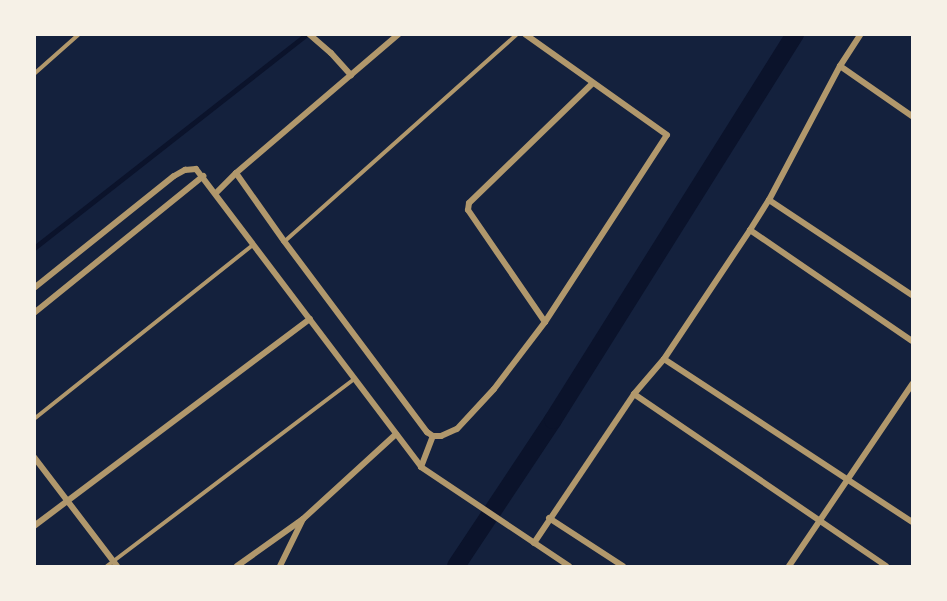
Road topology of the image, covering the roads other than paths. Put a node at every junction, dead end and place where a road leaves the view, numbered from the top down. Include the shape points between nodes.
1 (79, 34) edge
2 (399, 34) edge
3 (517, 34) edge
4 (525, 34) edge
5 (861, 34) edge
6 (312, 37) edge
7 (840, 66) junction
8 (34, 74) edge
9 (351, 75) junction
10 (592, 84) junction
11 (912, 116) edge
12 (236, 172) junction
13 (203, 176) junction
14 (216, 193) junction
15 (770, 200) junction
16 (750, 230) junction
17 (284, 241) junction
18 (254, 244) junction
19 (34, 288) edge
20 (912, 295) edge
21 (34, 313) edge
22 (310, 319) junction
23 (545, 322) junction
24 (912, 340) edge
25 (664, 359) junction
26 (355, 379) junction
27 (912, 384) edge
28 (634, 394) junction
29 (34, 419) edge
30 (396, 434) junction
31 (433, 436) junction
32 (34, 457) edge
33 (421, 467) junction
34 (847, 480) junction
35 (68, 500) junction
36 (549, 518) junction
37 (303, 519) junction
38 (819, 522) junction
39 (912, 522) edge
40 (34, 526) edge
41 (534, 543) junction
42 (115, 564) edge
43 (107, 567) edge
44 (237, 567) edge
45 (280, 567) edge
46 (569, 567) edge
47 (623, 567) edge
48 (789, 567) edge
49 (886, 567) edge

1 - 8 lane
2 - 9 street
3 - 17 lane
4 - 10 street
5 - 7 street
6 - 9 street
7 - 11 street
7 - 15 street
9 - 12 street
10 - 23 street via 664,131 665,140
10 - 23 street via 468,204 468,210
12 - 14 street
12 - 17 street
13 - 14 street
13 - 19 street via 196,169 174,176
13 - 21 street
14 - 18 street
15 - 16 street
15 - 20 street
16 - 24 street
16 - 25 street
17 - 31 street
18 - 22 street
18 - 29 lane
22 - 26 street
22 - 35 street
23 - 31 street via 468,419 457,429
25 - 28 street
25 - 34 street
26 - 30 street
26 - 42 lane
27 - 34 street
28 - 36 street
28 - 38 street
30 - 33 street
30 - 37 street
31 - 33 street
32 - 35 street
33 - 41 street
34 - 38 street
34 - 39 street
35 - 40 street
35 - 42 street
36 - 41 street
36 - 47 street
37 - 44 street
37 - 45 street
38 - 48 street
38 - 49 street
41 - 46 street
42 - 43 lane

